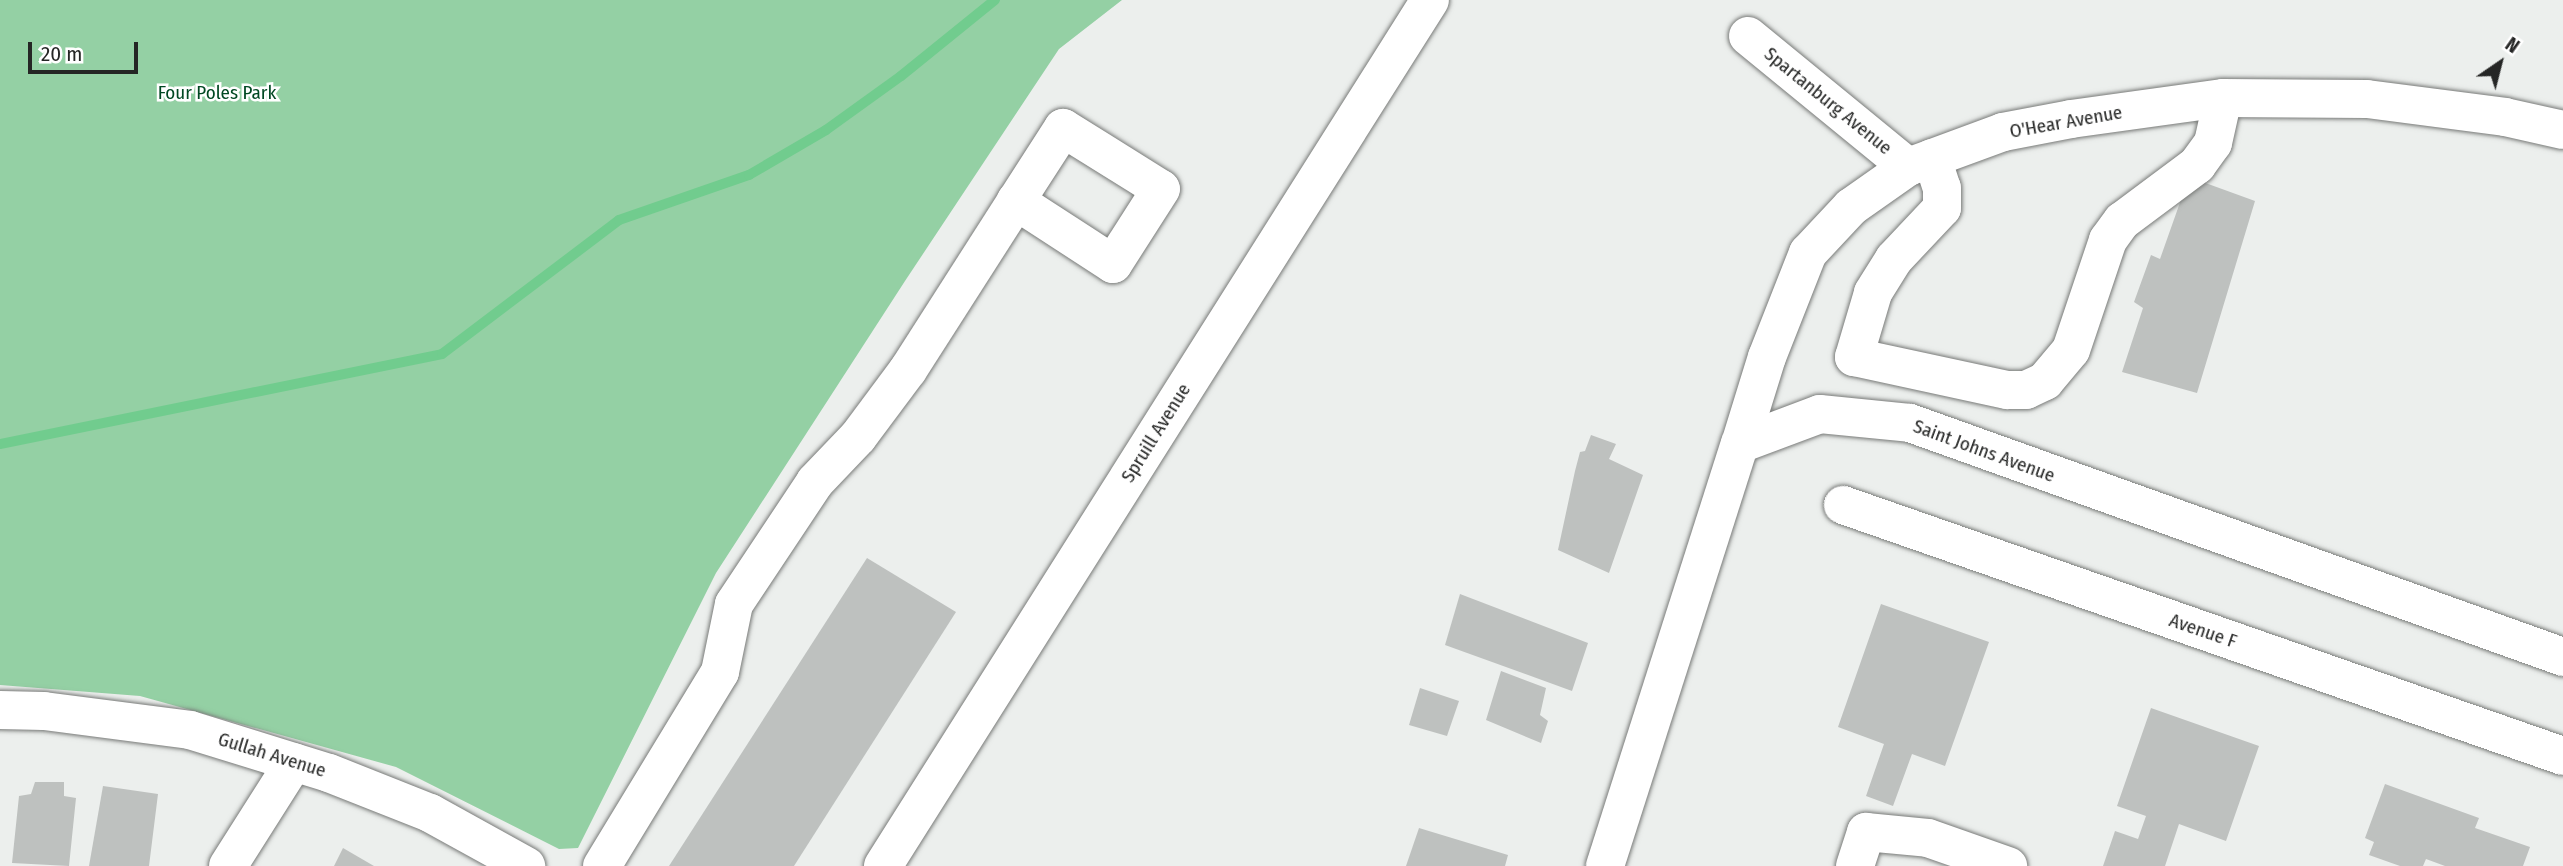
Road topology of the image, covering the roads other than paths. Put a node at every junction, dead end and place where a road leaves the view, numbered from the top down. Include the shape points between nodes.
1 (1430, 0) edge
2 (1748, 36) dead end
3 (2223, 98) junction
4 (2563, 130) edge
5 (1920, 163) junction
6 (1016, 201) dead end
7 (1740, 444) junction
8 (1843, 505) dead end
9 (2563, 657) edge
10 (0, 710) edge
11 (2563, 756) edge
12 (293, 762) junction
13 (228, 866) edge
14 (526, 866) edge
15 (601, 866) edge
16 (883, 866) edge
17 (1605, 866) edge
18 (1855, 866) edge
19 (2008, 866) edge

1 - 16 street, Spruill Avenue
2 - 5 street, Spartanburg Avenue
3 - 4 street, O'Hear Avenue via 2367,99 2505,117
3 - 5 street, O'Hear Avenue via 2003,132
3 - 5 street via 2213,143 2197,165 2122,221 2108,240 2071,350 2045,381 2026,390 2007,390 1854,357 1872,293 1894,259 1942,208 1942,188
5 - 7 street, O'Hear Avenue via 1851,207 1808,253 1767,357
6 - 15 street via 908,370 858,437 816,482 734,604 720,672
7 - 9 street, Saint Johns Avenue via 1821,414 1910,423
7 - 17 street
8 - 11 street, Avenue F
10 - 12 street, Gullah Avenue via 44,711 190,730
12 - 13 street
12 - 14 street, Gullah Avenue via 430,813
18 - 19 street via 1866,832 1928,838

